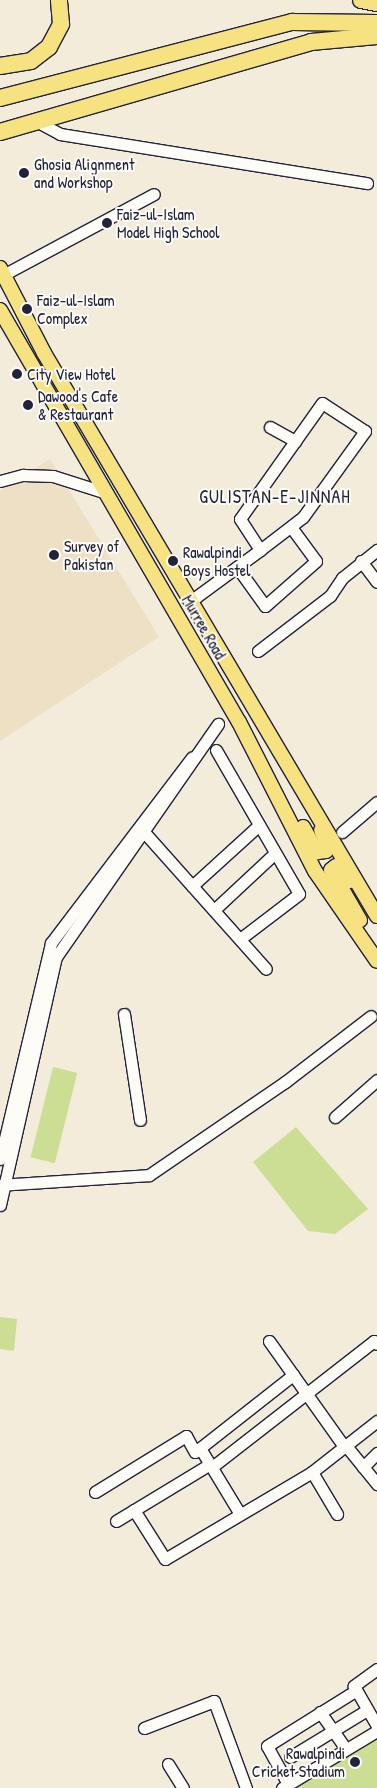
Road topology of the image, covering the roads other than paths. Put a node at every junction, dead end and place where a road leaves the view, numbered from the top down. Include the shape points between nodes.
1 (59, 0) edge
2 (361, 0) edge
3 (377, 3) edge
4 (377, 23) edge
5 (377, 36) edge
6 (0, 66) edge
7 (0, 98) edge
8 (34, 120) junction
9 (0, 132) edge
10 (367, 183) dead end
11 (154, 194) dead end
12 (2, 271) edge
13 (0, 310) edge
14 (270, 427) dead end
15 (295, 442) junction
16 (0, 481) edge
17 (104, 492) junction
18 (290, 527) junction
19 (260, 550) junction
20 (377, 550) edge
21 (361, 561) junction
22 (237, 567) junction
23 (377, 582) edge
24 (189, 600) junction
25 (258, 652) dead end
26 (232, 673) junction
27 (239, 722) junction
28 (218, 724) dead end
29 (200, 749) junction
30 (216, 750) dead end
31 (377, 802) edge
32 (258, 826) junction
33 (144, 832) junction
34 (342, 832) dead end
35 (274, 854) junction
36 (192, 886) junction
37 (214, 910) junction
38 (377, 916) edge
39 (377, 928) edge
40 (240, 939) junction
41 (377, 948) edge
42 (377, 961) edge
43 (266, 969) dead end
44 (124, 1014) dead end
45 (371, 1016) dead end
46 (377, 1080) edge
47 (335, 1117) dead end
48 (140, 1120) dead end
49 (0, 1159) edge
50 (2, 1185) edge
51 (0, 1204) edge
52 (268, 1342) dead end
53 (377, 1344) edge
54 (293, 1375) junction
55 (307, 1394) junction
56 (377, 1421) edge
57 (200, 1448) junction
58 (346, 1448) junction
59 (377, 1453) edge
60 (211, 1466) junction
61 (363, 1467) junction
62 (312, 1472) junction
63 (377, 1484) edge
64 (95, 1492) dead end
65 (134, 1510) junction
66 (240, 1514) junction
67 (337, 1514) dead end
68 (116, 1521) dead end
69 (377, 1669) edge
70 (355, 1691) junction
71 (367, 1710) junction
72 (320, 1712) junction
73 (377, 1726) edge
74 (144, 1728) dead end
75 (377, 1731) edge
76 (331, 1732) junction
77 (346, 1749) junction
78 (290, 1757) dead end
79 (168, 1764) dead end
80 (285, 1786) edge
81 (183, 1788) edge
82 (246, 1788) edge

1 - 6 highway via 60,24 46,51 31,61
2 - 3 highway
4 - 7 highway via 292,22
5 - 8 highway via 311,42
8 - 9 highway
8 - 10 street via 60,134
11 - 12 street
12 - 24 main road, Murree Road via 47,358
13 - 17 main road, Murree Road
14 - 15 street
15 - 18 street via 322,403 365,431 303,518
15 - 19 street via 240,519
16 - 17 street via 23,476 53,476
17 - 27 main road, Murree Road
18 - 19 street
18 - 22 street via 316,561 265,606
19 - 22 street
20 - 21 street
21 - 23 street
21 - 25 street via 330,596
22 - 24 street
24 - 26 main road, Murree Road
26 - 27 main road via 294,789 321,829 326,851 318,852
26 - 38 main road, Murree Road via 346,857
27 - 42 main road, Murree Road via 315,871
28 - 29 street
29 - 33 street
29 - 49 street via 155,801 51,943
30 - 32 street
31 - 34 street
32 - 35 street
32 - 36 street
33 - 36 street
33 - 50 street via 56,957
35 - 37 street
35 - 40 street via 299,894
36 - 37 street
37 - 40 street
39 - 41 main road via 342,868 336,866 331,870 331,876
40 - 43 street
44 - 48 street
45 - 50 street via 285,1082 149,1174
46 - 47 street
50 - 51 street
52 - 54 street
53 - 55 street via 374,1341
54 - 55 street
54 - 57 street
55 - 58 street
55 - 60 street
56 - 58 street
57 - 60 street
57 - 64 street via 195,1452 186,1436
58 - 61 street
58 - 62 street
59 - 61 street
60 - 65 street
60 - 66 street
61 - 63 street
62 - 66 street
62 - 67 street
65 - 66 street via 164,1559
65 - 68 street
69 - 70 street via 357,1682
70 - 71 street
70 - 72 street
71 - 73 street
71 - 76 street
72 - 76 street
72 - 80 street via 267,1746
74 - 82 street via 214,1702
75 - 77 street
76 - 77 street via 339,1735
76 - 78 street
77 - 80 street
79 - 81 street

